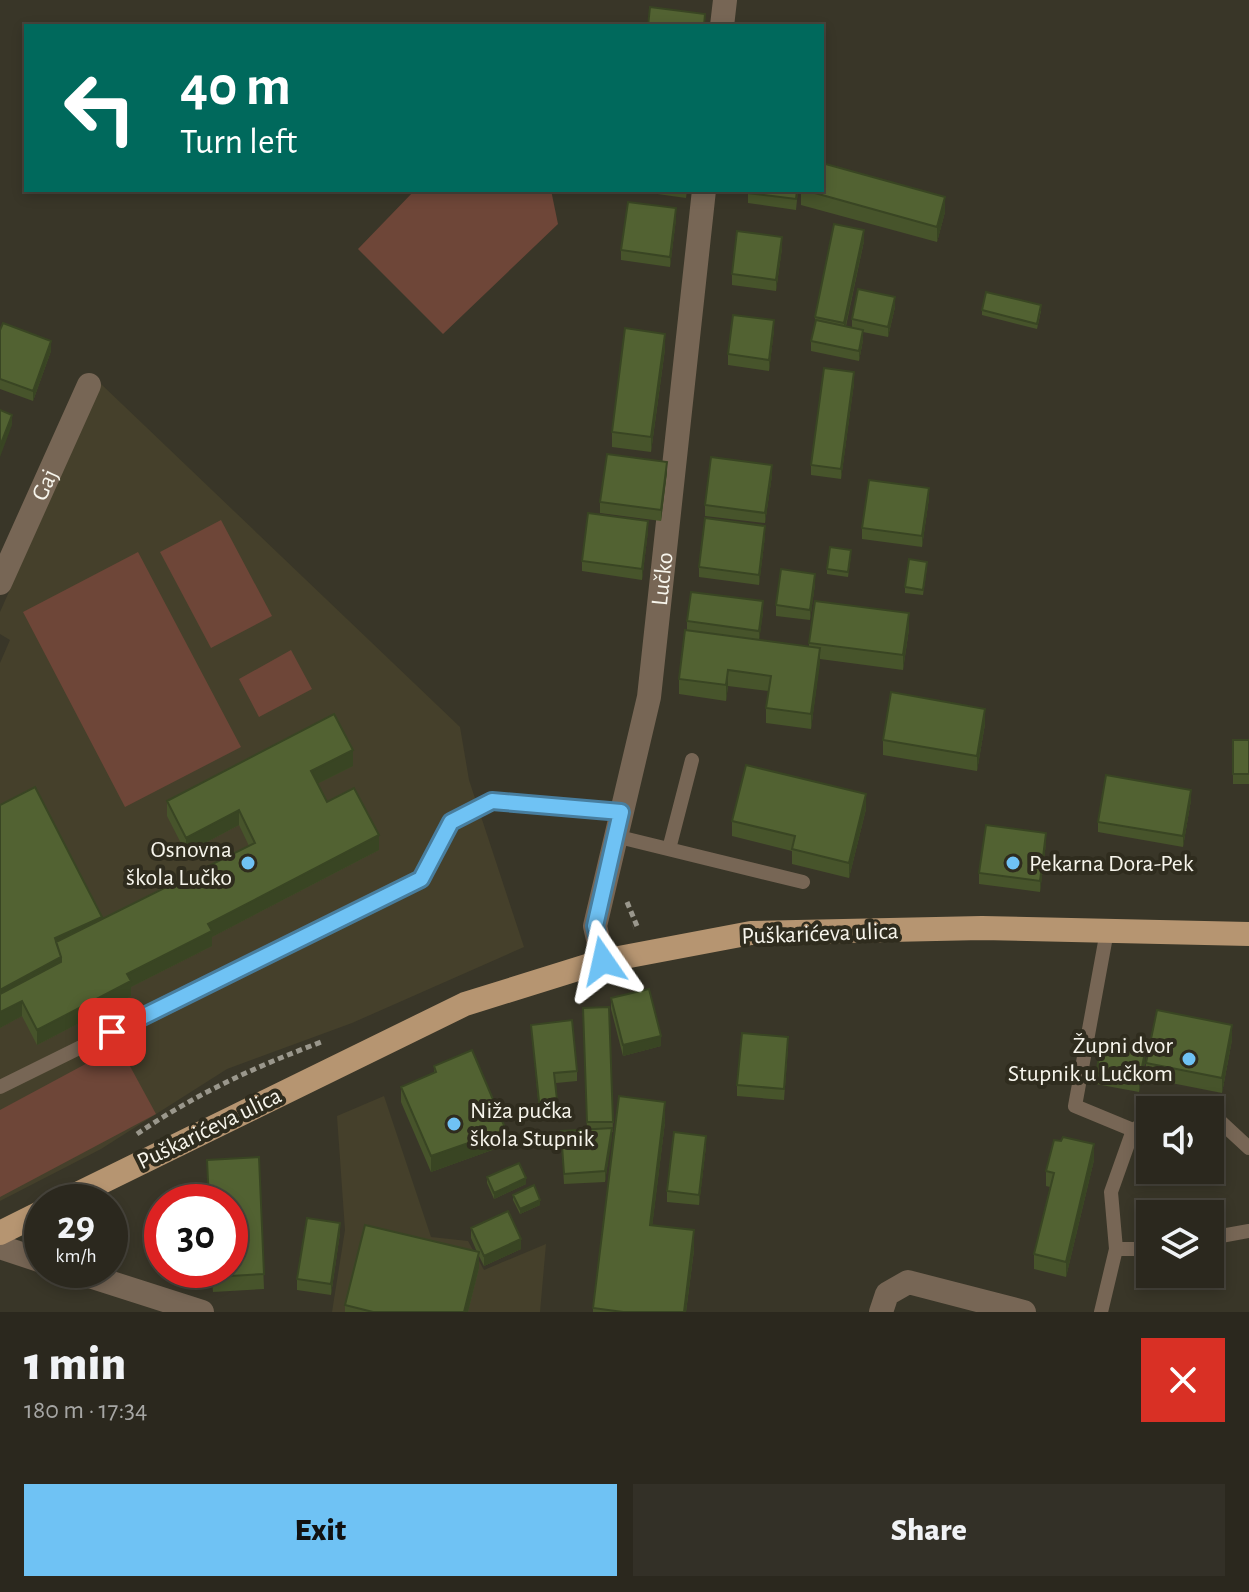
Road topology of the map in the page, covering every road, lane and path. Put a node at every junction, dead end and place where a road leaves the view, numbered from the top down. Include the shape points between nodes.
1 (725, 0) edge
2 (722, 24) edge
3 (704, 192) edge
4 (89, 385) dead end
5 (0, 583) edge
6 (692, 760) dead end
7 (621, 812) junction
8 (615, 836) junction
9 (669, 849) junction
10 (803, 882) dead end
11 (1107, 931) junction
12 (1249, 934) edge
13 (603, 961) junction
14 (0, 1087) edge
15 (1224, 1125) edge
16 (1136, 1128) edge
17 (1133, 1130) junction
18 (1249, 1148) edge
19 (98, 1184) edge
20 (24, 1221) edge
21 (1249, 1231) edge
22 (0, 1233) edge
23 (1224, 1235) edge
24 (0, 1247) edge
25 (1116, 1249) junction
26 (1136, 1249) edge
27 (24, 1255) edge
28 (127, 1288) edge
29 (202, 1312) edge
30 (881, 1312) edge
31 (1024, 1312) edge
32 (1101, 1312) edge

1 - 2 street
3 - 7 street, Lučko via 649,697
4 - 5 street, Gaj
6 - 9 lane
7 - 8 street, Lučko
7 - 14 lane via 492,801 451,822 421,879
8 - 9 lane
8 - 13 street, Lučko via 595,926
9 - 10 lane
11 - 12 main road, Puškarićeva ulica
11 - 13 main road, Puškarićeva ulica via 751,933
11 - 17 lane via 1075,1106
13 - 19 main road, Puškarićeva ulica via 465,1004
15 - 18 lane
16 - 17 lane
17 - 25 lane via 1111,1192
20 - 22 main road
21 - 23 lane
24 - 27 street
25 - 26 lane
25 - 32 lane
28 - 29 street
30 - 31 street via 887,1294 908,1282

